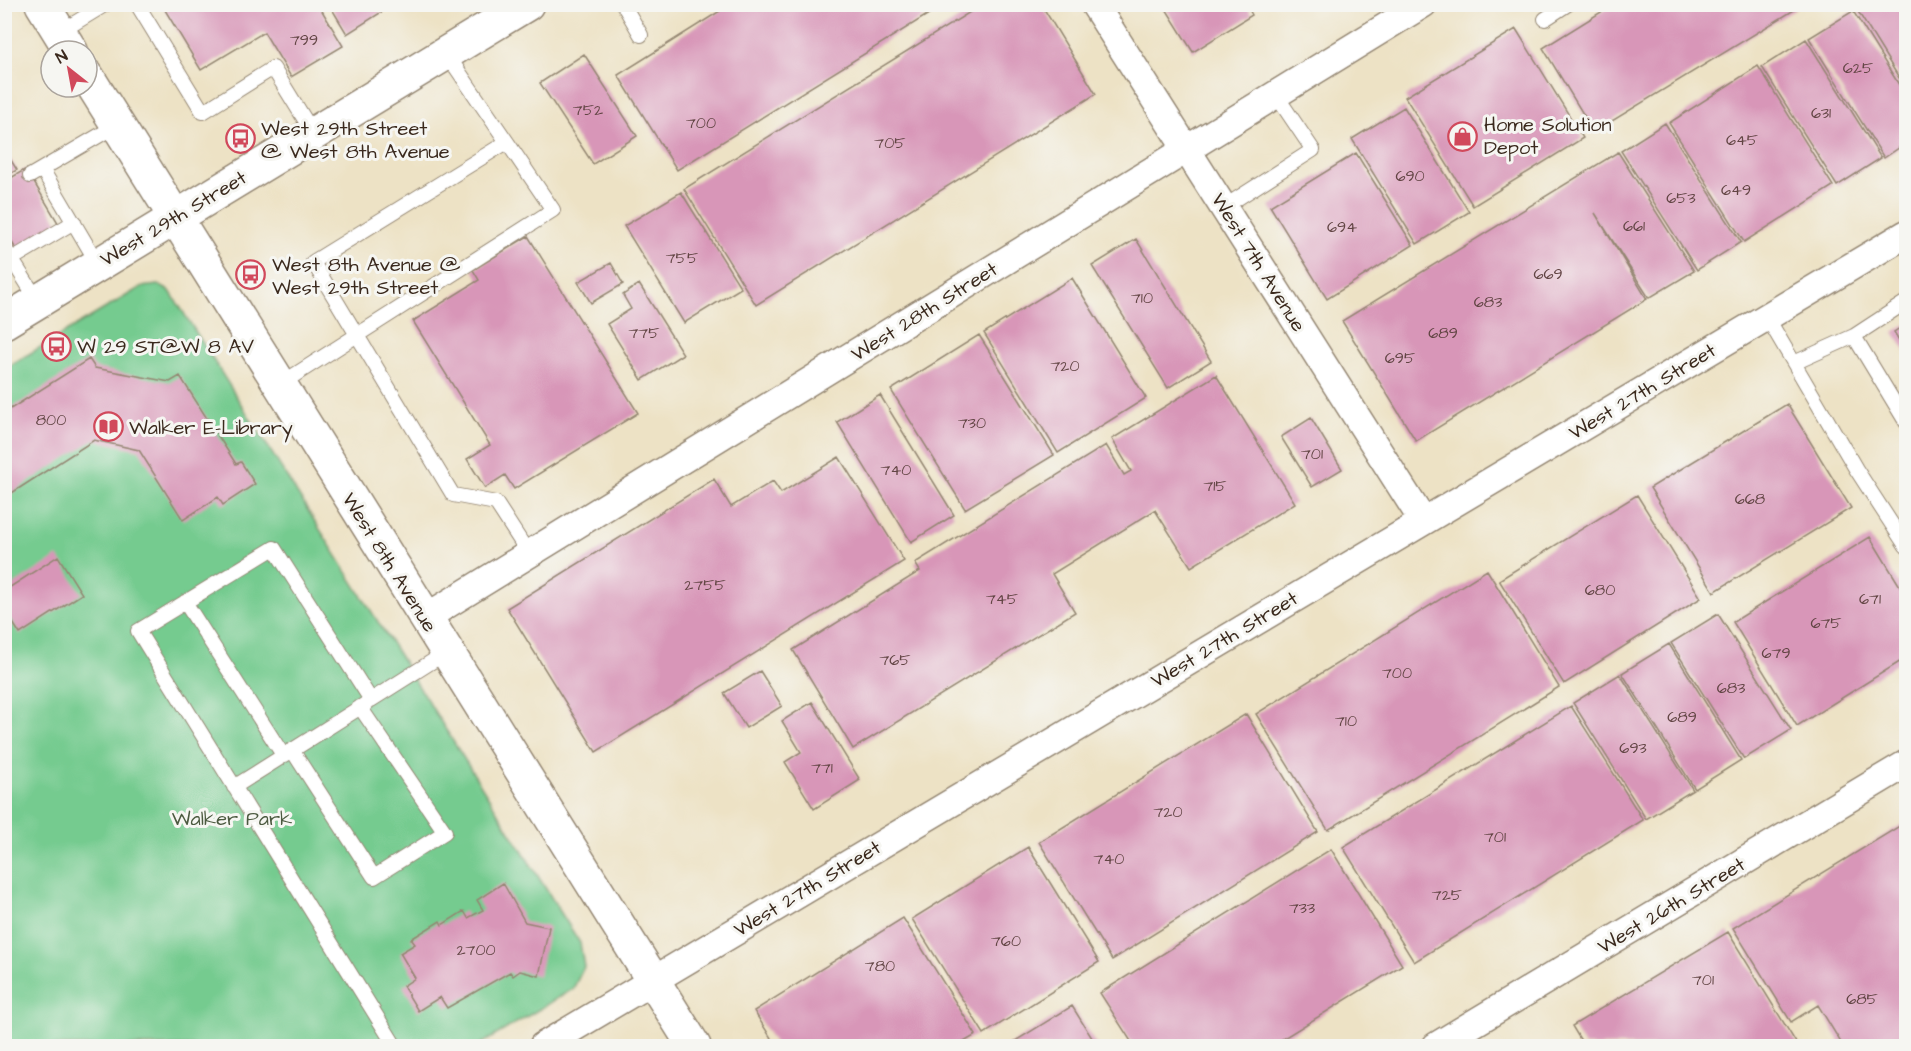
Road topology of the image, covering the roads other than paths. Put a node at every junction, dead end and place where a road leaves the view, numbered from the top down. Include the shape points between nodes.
1 (42, 4) edge
2 (106, 4) edge
3 (137, 4) edge
4 (527, 4) edge
5 (623, 4) edge
6 (1094, 4) edge
7 (1423, 4) edge
8 (1568, 4) edge
9 (1545, 18) dead end
10 (641, 35) dead end
11 (64, 39) edge
12 (69, 39) edge
13 (446, 53) junction
14 (1276, 95) junction
15 (99, 96) edge
16 (117, 125) junction
17 (313, 133) junction
18 (507, 142) junction
19 (1187, 149) junction
20 (1224, 207) junction
21 (174, 217) junction
22 (74, 222) junction
23 (1906, 234) edge
24 (8, 253) edge
25 (98, 264) junction
26 (38, 301) junction
27 (1906, 302) edge
28 (1767, 317) junction
29 (4, 322) edge
30 (357, 336) junction
31 (1854, 336) junction
32 (1794, 363) junction
33 (279, 385) junction
34 (1906, 422) edge
35 (1423, 521) junction
36 (1906, 546) edge
37 (529, 554) junction
38 (185, 602) junction
39 (425, 618) junction
40 (447, 652) junction
41 (366, 704) junction
42 (287, 753) junction
43 (1906, 764) edge
44 (234, 787) junction
45 (653, 980) junction
46 (394, 1047) edge
47 (543, 1047) edge
48 (694, 1047) edge
49 (1436, 1047) edge

1 - 11 street
2 - 12 lane
3 - 17 lane via 203,112 273,68
4 - 13 street, West 29th Street
5 - 10 lane
6 - 19 street, West 7th Avenue
7 - 14 street, West 28th Street
8 - 9 lane
13 - 17 street, West 29th Street
13 - 18 lane
14 - 19 street, West 28th Street
14 - 20 lane via 1313,150
15 - 16 street, West 8th Avenue
16 - 21 street, West 8th Avenue
16 - 22 lane via 36,173
17 - 21 street, West 29th Street
18 - 30 lane via 313,262
18 - 30 lane via 553,210
19 - 20 street, West 7th Avenue
19 - 37 street, West 28th Street
20 - 35 street, West 7th Avenue
21 - 25 street, West 29th Street
21 - 33 street, West 8th Avenue
22 - 24 lane
22 - 25 lane
23 - 28 street, West 27th Street
24 - 26 lane
25 - 26 street, West 29th Street
26 - 29 street, West 29th Street
27 - 31 lane
28 - 32 lane
28 - 35 street, West 27th Street
30 - 33 lane
30 - 37 lane via 453,495 496,503
31 - 32 lane
31 - 34 lane
32 - 36 lane
33 - 39 street, West 8th Avenue
35 - 45 street, West 27th Street
37 - 39 street, West 28th Street
38 - 41 lane via 274,548
38 - 42 lane
38 - 44 lane via 138,631
39 - 40 street, West 8th Avenue
40 - 41 lane
40 - 45 street, West 8th Avenue
41 - 42 lane
41 - 42 lane via 444,832 374,877
42 - 44 lane
43 - 49 street, West 26th Street
44 - 46 lane
45 - 47 street, West 27th Street
45 - 48 street, West 8th Avenue

